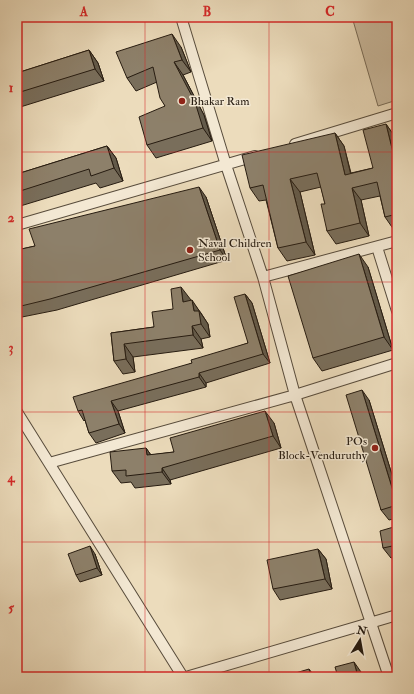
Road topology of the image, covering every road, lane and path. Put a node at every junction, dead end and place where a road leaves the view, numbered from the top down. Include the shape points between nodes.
1 (182, 17) edge
2 (397, 113) edge
3 (286, 146) edge
4 (264, 153) edge
5 (226, 165) junction
6 (17, 225) edge
7 (397, 241) edge
8 (377, 247) junction
9 (263, 277) junction
10 (397, 311) edge
11 (397, 363) edge
12 (295, 395) junction
13 (17, 412) edge
14 (49, 463) junction
15 (397, 615) edge
16 (372, 622) junction
17 (184, 677) edge
18 (389, 677) edge

1 - 5 street
2 - 3 street
4 - 5 street
5 - 6 street
5 - 9 street
7 - 8 street
8 - 9 street
8 - 10 street
9 - 12 street
11 - 12 street
12 - 14 street
12 - 16 street
13 - 14 street
14 - 17 street
15 - 16 street
16 - 17 street
16 - 18 street

